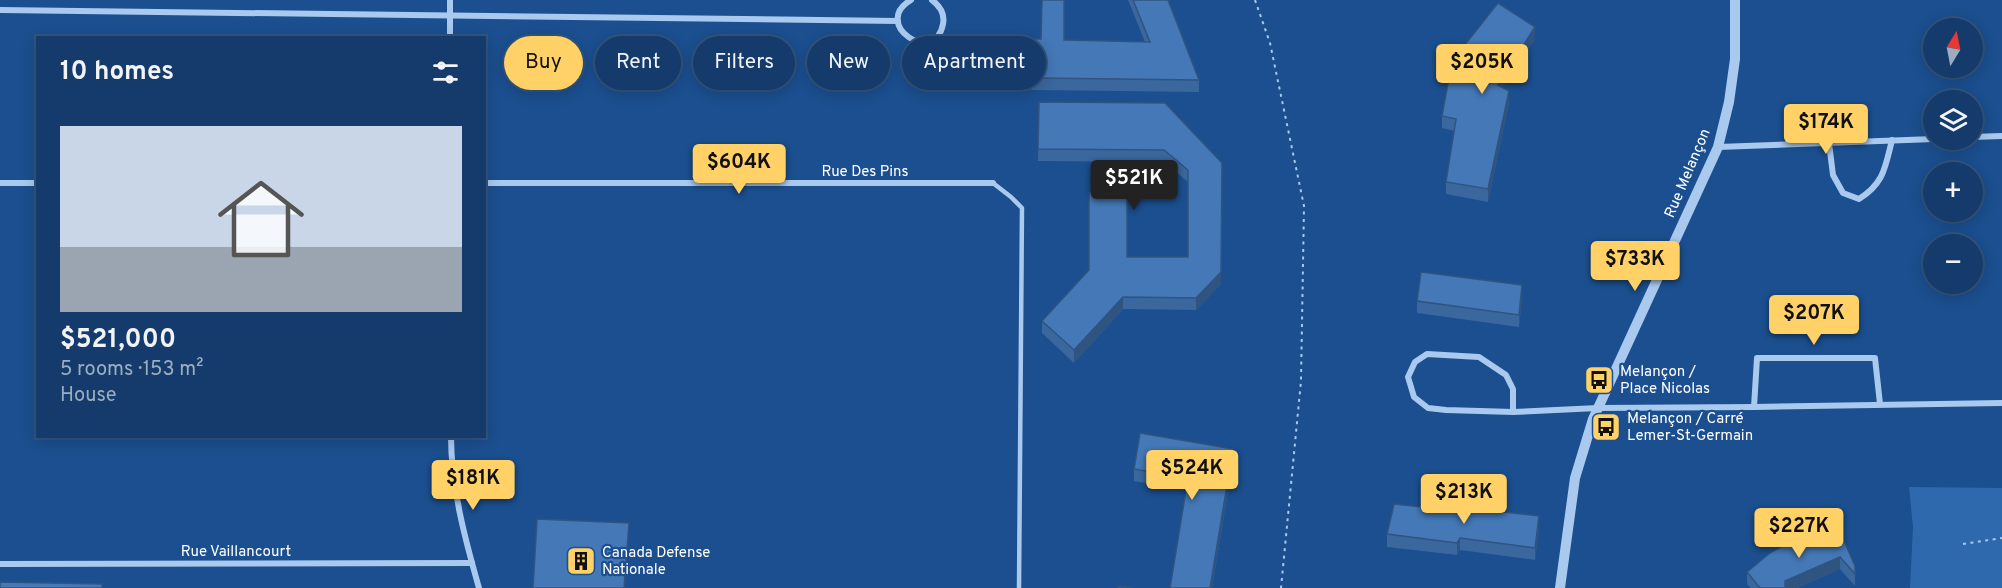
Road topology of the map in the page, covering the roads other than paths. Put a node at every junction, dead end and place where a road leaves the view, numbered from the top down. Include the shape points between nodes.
1 (450, 0) edge
2 (911, 0) edge
3 (932, 0) edge
4 (1735, 0) edge
5 (0, 10) edge
6 (450, 16) junction
7 (898, 21) junction
8 (450, 36) edge
9 (2002, 136) edge
10 (1983, 137) edge
11 (1923, 139) edge
12 (1892, 140) junction
13 (1829, 143) junction
14 (1718, 147) junction
15 (0, 183) edge
16 (36, 183) edge
17 (486, 183) edge
18 (993, 183) joint
19 (2002, 403) edge
20 (1880, 405) junction
21 (1754, 407) junction
22 (1598, 408) junction
23 (1513, 412) junction
24 (451, 438) edge
25 (472, 563) junction
26 (0, 564) edge
27 (479, 588) edge
28 (1019, 588) edge
29 (1560, 588) edge

1 - 6 street
2 - 7 street via 903,7
3 - 7 street via 944,17 936,37 916,42 904,34
4 - 14 street, Rue Melançon via 1733,70
5 - 6 street
6 - 7 street
6 - 8 street
9 - 10 street
11 - 12 street
12 - 13 street
12 - 13 street via 1885,168 1874,189 1859,199 1843,193 1833,175
13 - 14 street
14 - 22 street, Rue Melançon
15 - 16 street
17 - 18 street, Rue Des Pins
18 - 28 lane via 1022,208
19 - 20 street
20 - 21 street
20 - 21 street via 1875,358 1757,358
21 - 22 street
22 - 23 street
22 - 29 street, Rue Melançon via 1575,478
23 - 23 street via 1428,408 1414,397 1408,377 1415,362 1427,354 1479,357 1506,375 1513,389
24 - 25 street via 451,457
25 - 26 street, Rue Vaillancourt
25 - 27 street

